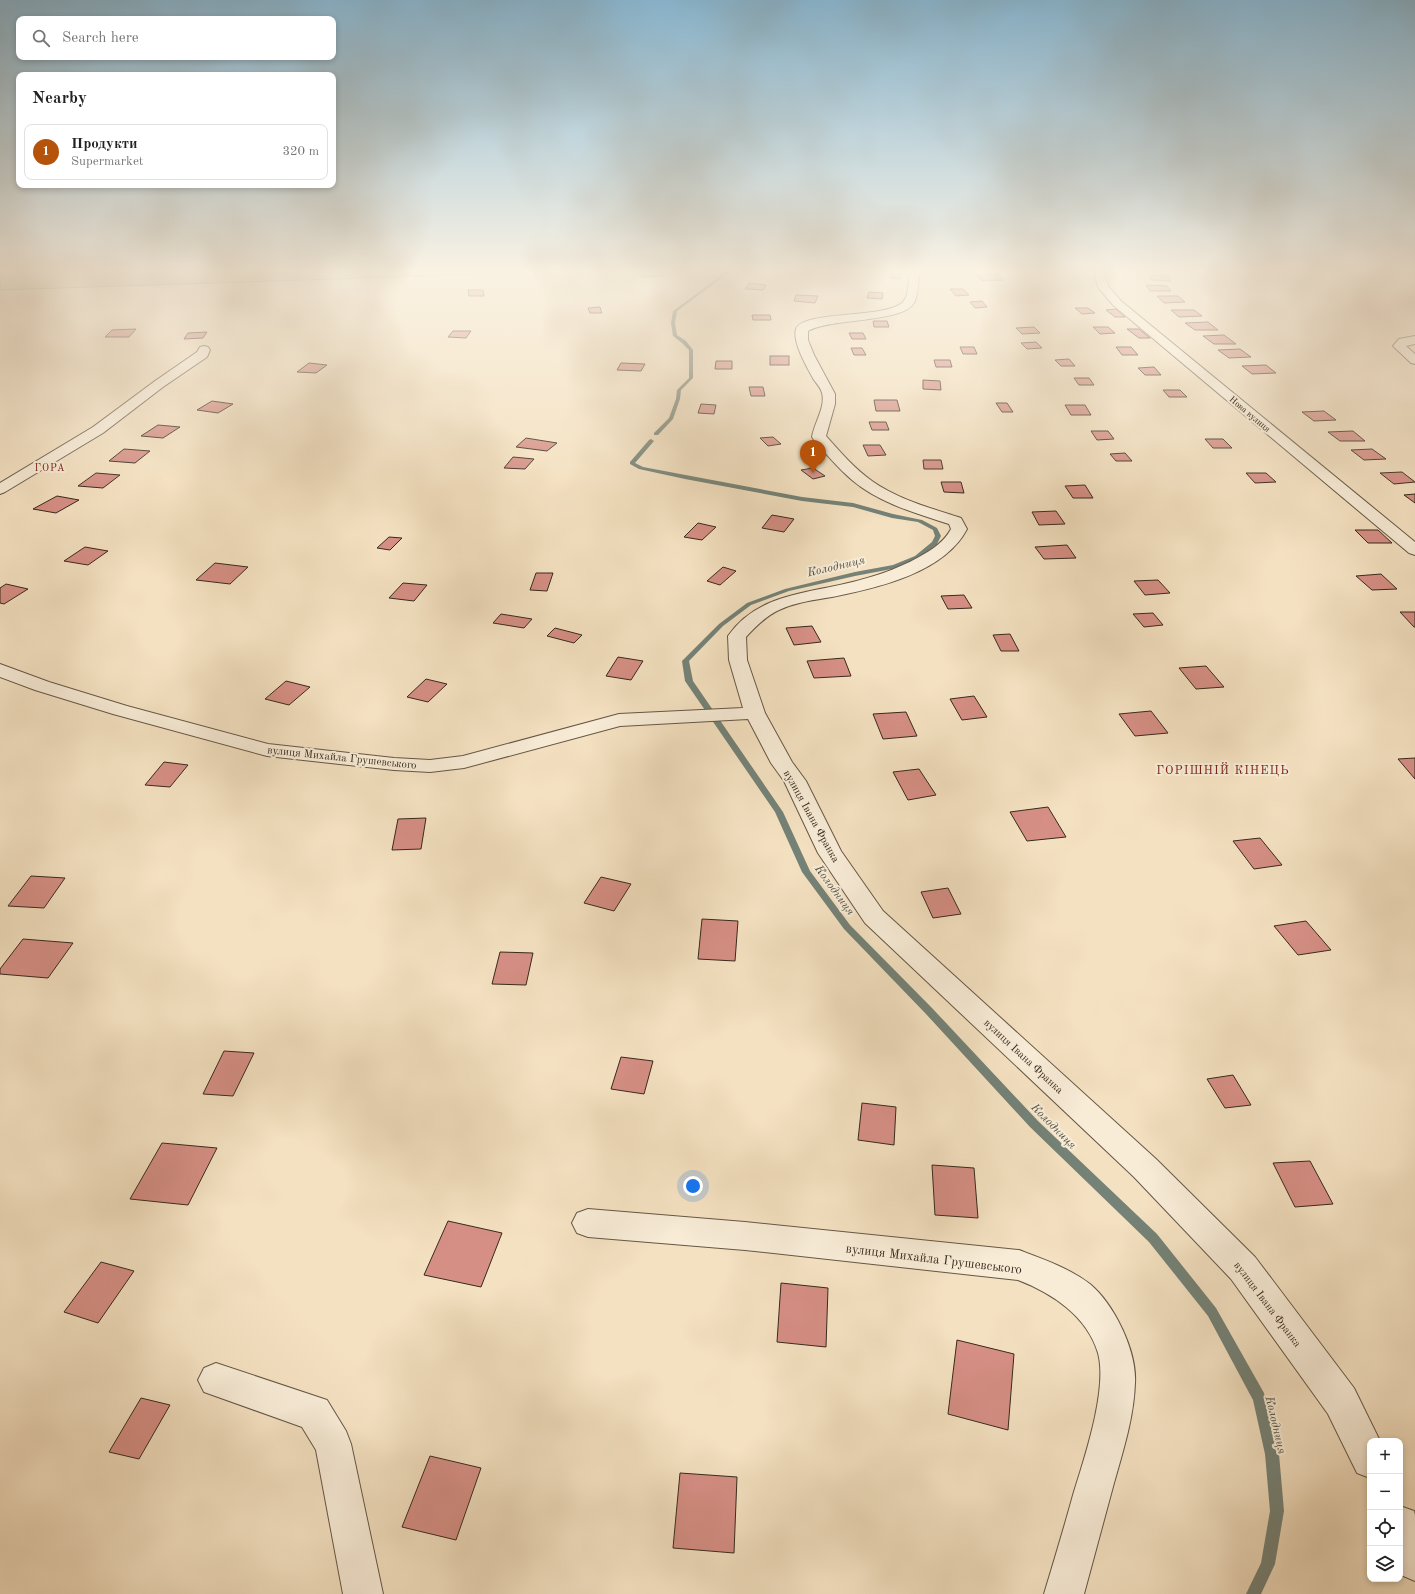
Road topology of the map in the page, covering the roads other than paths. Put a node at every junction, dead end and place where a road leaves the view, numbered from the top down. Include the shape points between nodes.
1 (803, 343) edge
2 (1166, 343) edge
3 (1401, 343) edge
4 (204, 350) dead end
5 (1415, 360) edge
6 (0, 489) edge
7 (1415, 550) edge
8 (0, 670) edge
9 (746, 714) junction
10 (588, 1223) dead end
11 (216, 1380) dead end
12 (1367, 1454) edge
13 (1403, 1532) edge
14 (1415, 1560) edge
15 (363, 1594) edge
16 (1064, 1594) edge

1 - 9 street, вулиця Івана Франка via 829,394 819,429 820,436 843,463 864,482 903,503 955,521 959,529 954,539 941,550 895,575 767,609 748,624 737,636
2 - 7 street, Нова вулиця
3 - 5 street via 1398,346
4 - 6 street via 204,354 98,430
8 - 9 street, вулиця Михайла Грушевського via 120,710 267,750 394,764 430,766 464,762 619,720
9 - 12 street, вулиця Івана Франка via 795,781 830,852 874,917 1145,1168 1243,1268 1340,1401
10 - 16 street, вулиця Михайла Грушевського via 745,1236 1019,1265 1045,1275 1078,1295 1099,1319 1115,1353 1118,1382 1109,1437
11 - 15 street via 314,1413 333,1444
13 - 14 street

